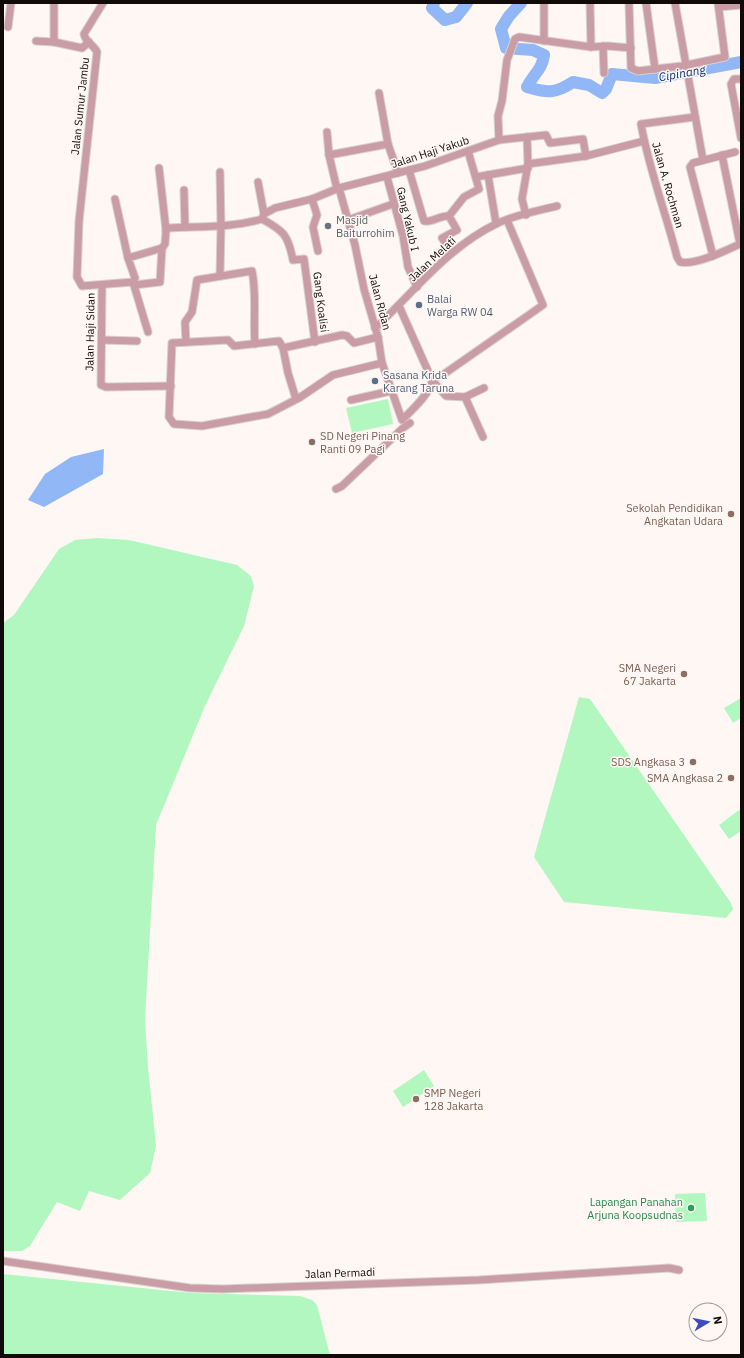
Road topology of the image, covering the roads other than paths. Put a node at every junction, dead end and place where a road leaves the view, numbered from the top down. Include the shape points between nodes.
1 (11, 3) edge
2 (54, 3) edge
3 (103, 3) edge
4 (544, 3) edge
5 (590, 3) edge
6 (629, 3) edge
7 (646, 3) edge
8 (675, 3) edge
9 (718, 5) edge
10 (741, 5) edge
11 (8, 27) dead end
12 (36, 41) dead end
13 (544, 41) junction
14 (54, 42) junction
15 (89, 42) junction
16 (603, 46) junction
17 (591, 48) junction
18 (631, 48) junction
19 (687, 66) junction
20 (655, 69) junction
21 (604, 74) dead end
22 (741, 79) edge
23 (379, 93) dead end
24 (695, 118) junction
25 (327, 132) dead end
26 (527, 137) junction
27 (741, 138) edge
28 (499, 140) junction
29 (641, 141) junction
30 (388, 144) junction
31 (468, 151) junction
32 (735, 152) dead end
33 (328, 155) junction
34 (722, 155) junction
35 (586, 156) junction
36 (704, 160) junction
37 (528, 166) junction
38 (159, 168) dead end
39 (409, 170) junction
40 (220, 172) dead end
41 (398, 173) junction
42 (488, 175) junction
43 (387, 177) junction
44 (476, 177) junction
45 (258, 182) dead end
46 (338, 189) junction
47 (184, 190) dead end
48 (115, 199) dead end
49 (312, 199) junction
50 (393, 204) junction
51 (557, 206) dead end
52 (526, 215) junction
53 (263, 216) junction
54 (449, 216) junction
55 (348, 220) junction
56 (507, 220) junction
57 (496, 224) junction
58 (221, 226) junction
59 (185, 227) junction
60 (166, 230) junction
61 (162, 248) junction
62 (318, 251) dead end
63 (452, 253) junction
64 (712, 256) junction
65 (128, 258) junction
66 (220, 276) junction
67 (134, 284) junction
68 (102, 286) junction
69 (417, 287) junction
70 (399, 306) junction
71 (375, 328) junction
72 (148, 332) dead end
73 (378, 337) junction
74 (102, 340) junction
75 (137, 341) dead end
76 (186, 342) junction
77 (315, 342) junction
78 (255, 344) junction
79 (283, 348) junction
80 (382, 363) junction
81 (432, 380) junction
82 (171, 386) junction
83 (484, 388) dead end
84 (391, 391) junction
85 (465, 397) junction
86 (296, 399) junction
87 (351, 400) dead end
88 (410, 423) dead end
89 (483, 437) dead end
90 (336, 489) dead end
91 (3, 1261) edge
92 (679, 1270) dead end

1 - 11 street
2 - 14 street
3 - 15 street, Jalan Sumur Jambu via 84,32 85,39
4 - 13 street
5 - 17 street
6 - 18 street
7 - 20 street
8 - 19 street
9 - 10 street
9 - 19 street via 726,57
12 - 14 street
13 - 17 street
13 - 28 street via 519,37 512,43 498,116
14 - 15 street via 82,48
15 - 68 street, Jalan Sumur Jambu via 97,52 79,221 78,281 86,287
16 - 17 street
16 - 18 street
16 - 21 street
18 - 20 street via 632,69
19 - 20 street
19 - 24 street
22 - 27 street via 734,79 731,84
23 - 30 street
24 - 29 street, Jalan A. Rochman via 641,124
24 - 36 street
25 - 33 street, Jalan Ridan
26 - 28 street, Jalan Haji Yakub
26 - 35 street, Jalan Haji Yakub via 546,135 550,143 583,139
26 - 37 street
28 - 31 street, Jalan Haji Yakub
29 - 35 street
29 - 64 street, Jalan A. Rochman via 680,262 686,263
30 - 33 street
30 - 41 street
31 - 39 street, Jalan Haji Yakub
31 - 44 street
32 - 34 street
33 - 46 street, Jalan Ridan
34 - 36 street
34 - 64 street via 740,241 738,245
35 - 37 street
36 - 64 street via 693,163 690,167
37 - 42 street
37 - 52 street via 522,198
38 - 60 street
39 - 41 street, Jalan Haji Yakub
39 - 54 street via 424,221
40 - 58 street
41 - 43 street, Jalan Haji Yakub
42 - 44 street
42 - 57 street
43 - 46 street, Jalan Haji Yakub
43 - 50 street, Gang Yakub I
44 - 54 street via 478,190 462,198
45 - 53 street
46 - 49 street, Jalan Haji Yakub
46 - 55 street, Jalan Ridan
47 - 59 street
48 - 65 street
49 - 53 street, Jalan Haji Yakub via 274,208
49 - 62 street via 317,215 313,227
50 - 55 street
50 - 69 street, Gang Yakub I via 403,236 408,267
51 - 52 street, Jalan Melati
52 - 56 street, Jalan Melati
53 - 58 street, Jalan Haji Yakub via 244,224
53 - 77 street, Gang Koalisi via 284,234 289,242 292,260 304,259
54 - 63 street via 457,229 442,238
55 - 71 street, Jalan Ridan
56 - 57 street, Jalan Melati
56 - 81 street via 543,305
57 - 63 street, Jalan Melati
58 - 59 street, Jalan Haji Yakub
58 - 66 street
59 - 60 street, Jalan Haji Yakub
60 - 61 street
61 - 65 street
61 - 67 street via 160,282
63 - 69 street, Jalan Melati
65 - 67 street via 135,278
66 - 76 street via 197,280 192,312 185,322
66 - 78 street via 252,271
67 - 68 street
67 - 72 street
68 - 74 street, Jalan Haji Sidan
69 - 70 street, Jalan Melati
70 - 71 street, Jalan Melati
70 - 81 street
71 - 73 street, Jalan Ridan
73 - 77 street via 354,343 344,335
73 - 80 street, Jalan Ridan
74 - 75 street
74 - 82 street, Jalan Haji Sidan via 101,385
76 - 78 street via 228,340 234,346
76 - 82 street via 171,344
77 - 79 street
78 - 79 street via 279,341
79 - 86 street
80 - 84 street, Jalan Ridan
80 - 86 street via 333,375
81 - 84 street, Jalan Ridan via 416,407 402,420
81 - 85 street via 446,396
82 - 86 street via 169,417 174,424 202,426 268,414
83 - 85 street
84 - 87 street
85 - 89 street
88 - 90 street
91 - 92 street, Jalan Permadi via 190,1288 223,1289

